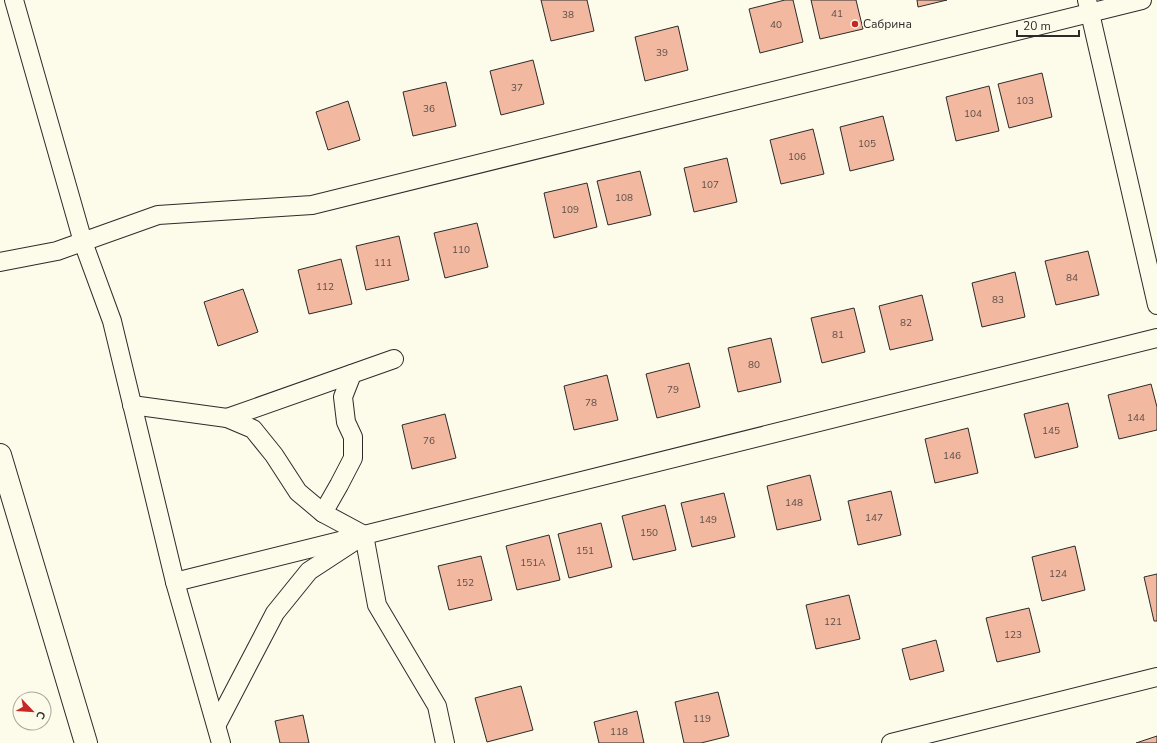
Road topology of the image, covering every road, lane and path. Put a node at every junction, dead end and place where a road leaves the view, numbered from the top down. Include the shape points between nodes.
1 (14, 0) edge
2 (1142, 0) edge
3 (1088, 7) edge
4 (83, 242) junction
5 (0, 262) edge
6 (1157, 305) edge
7 (1157, 338) edge
8 (394, 359) dead end
9 (352, 374) junction
10 (132, 405) junction
11 (227, 418) junction
12 (0, 454) edge
13 (323, 513) junction
14 (364, 535) junction
15 (175, 582) junction
16 (1157, 677) edge
17 (217, 724) junction
18 (86, 743) edge
19 (221, 743) edge
20 (445, 743) edge
21 (890, 743) edge

1 - 4 street
2 - 3 street
3 - 4 street via 312,205 158,215
3 - 6 street
4 - 5 street via 56,252
4 - 10 street via 112,321
7 - 14 street
8 - 9 street
9 - 11 street
9 - 13 street via 343,397 346,422 353,437 353,458
10 - 11 street
10 - 15 street
11 - 13 street via 253,429 298,492
12 - 18 main road
13 - 14 street
14 - 15 street
14 - 17 street via 309,571 275,613
14 - 20 street via 377,605 437,706
15 - 17 street
16 - 21 street
17 - 19 street

